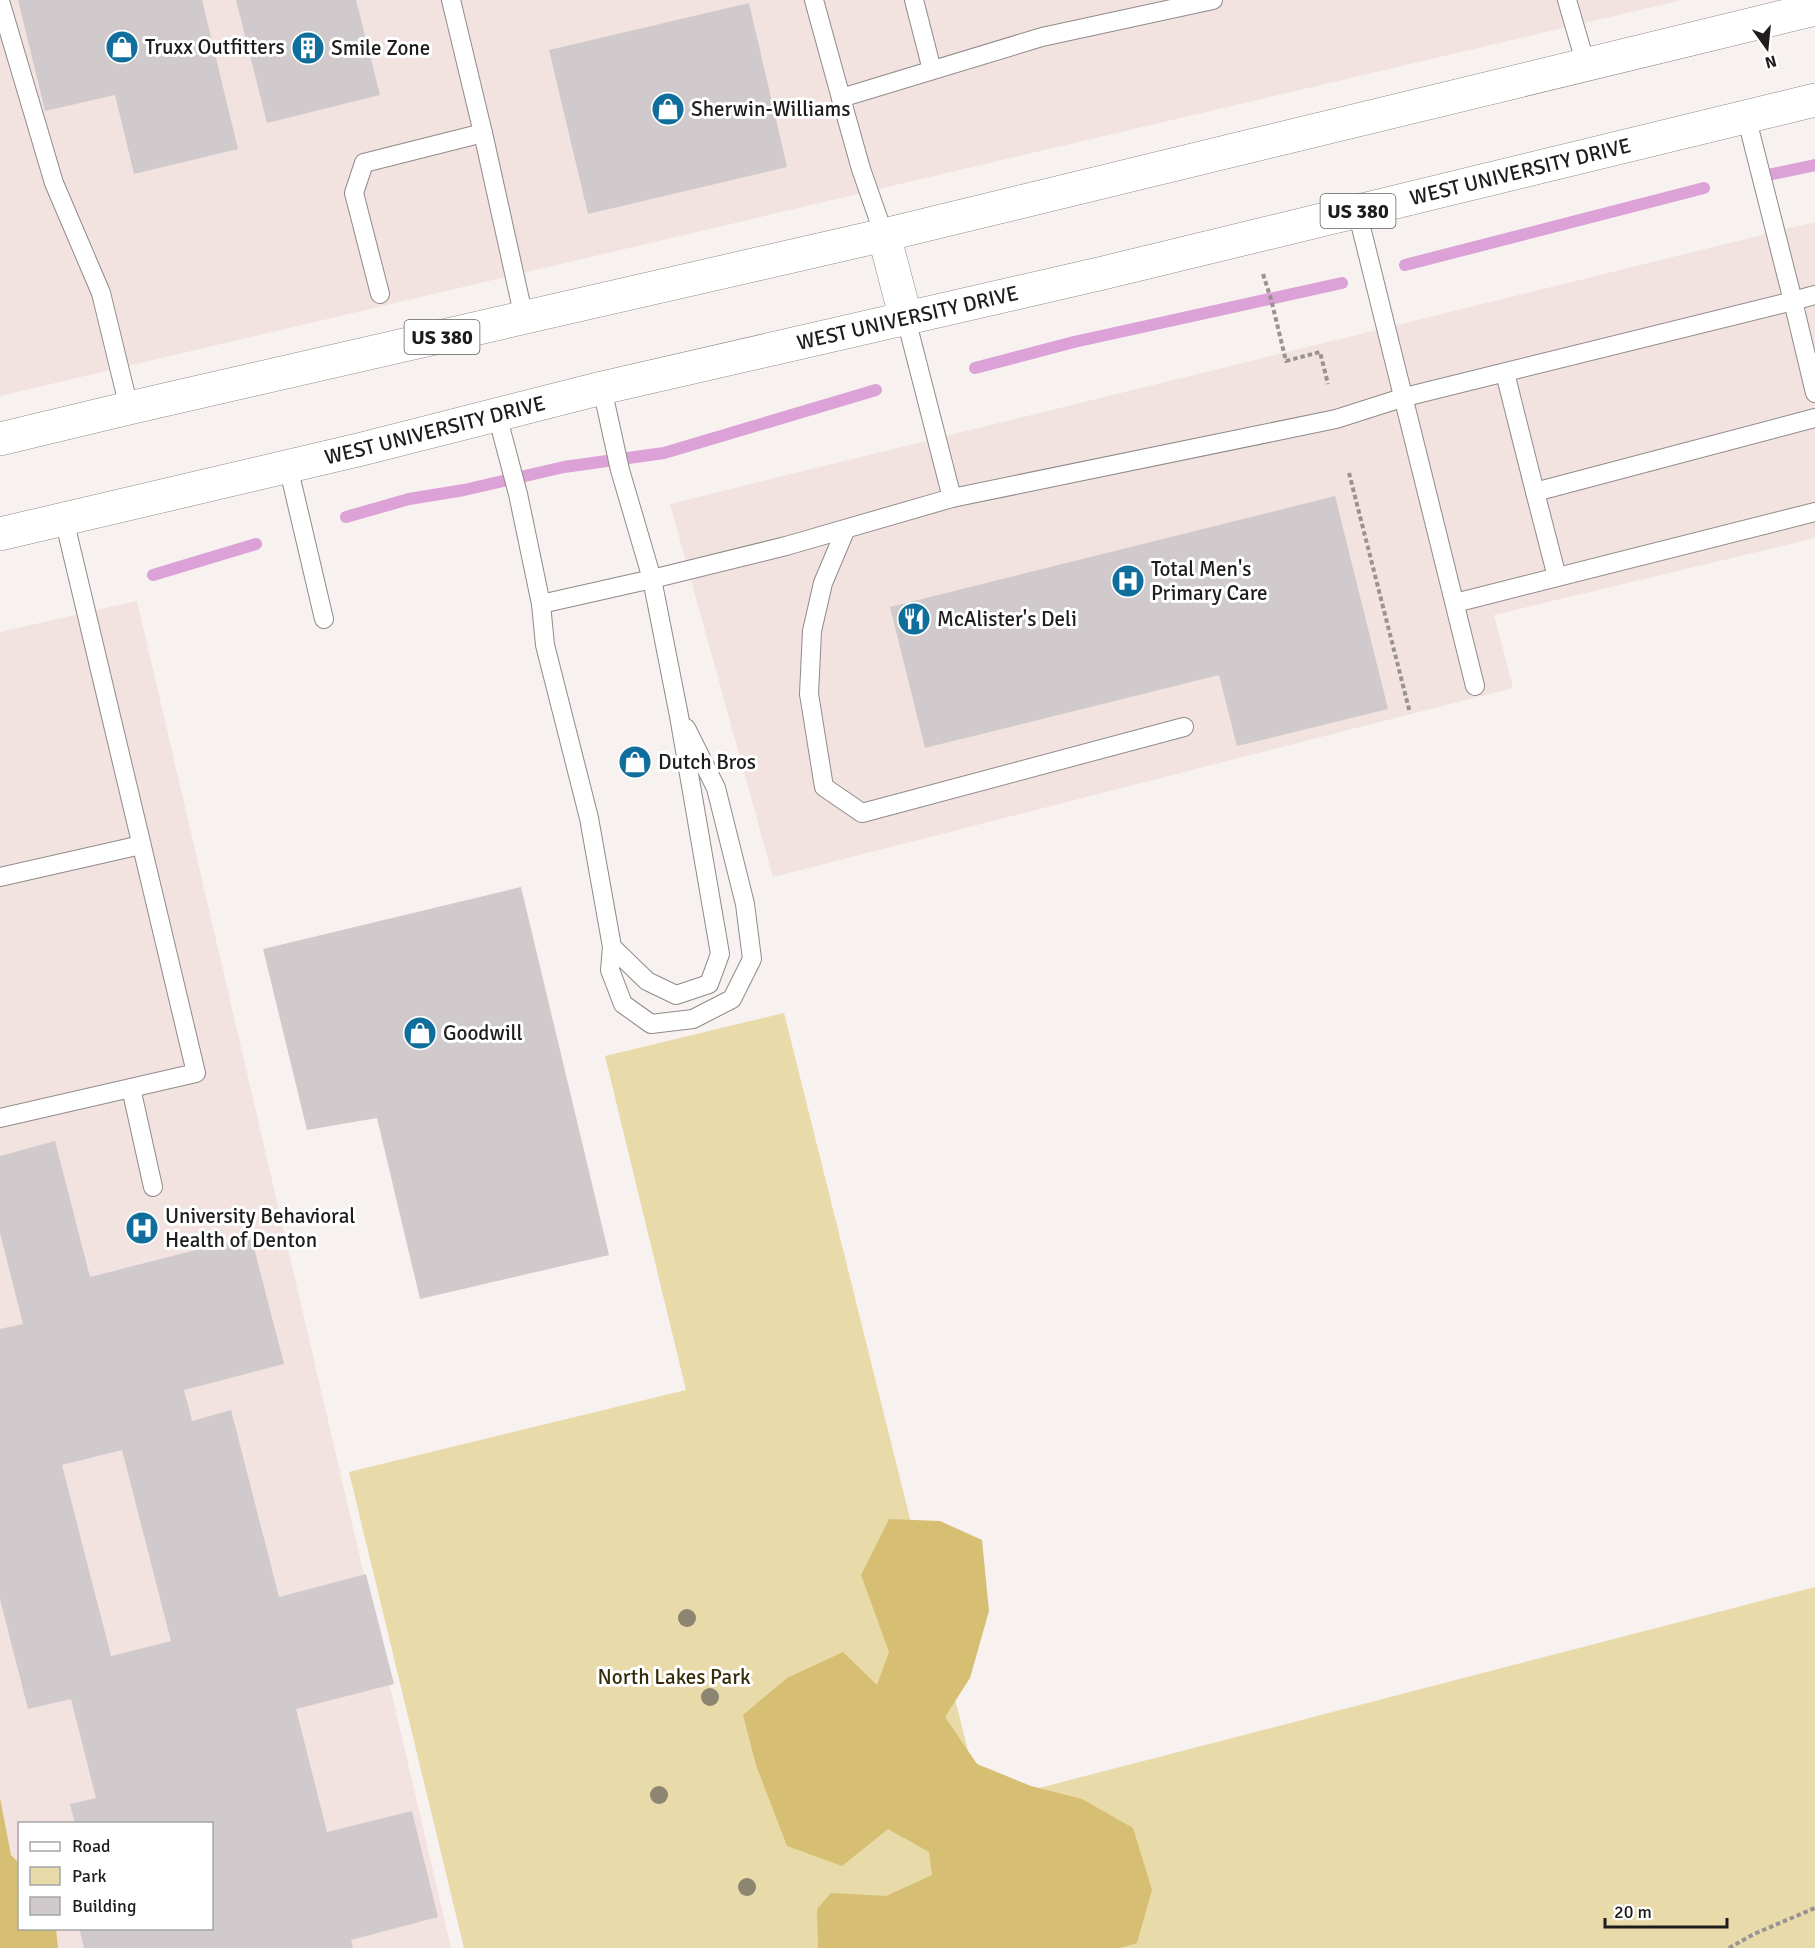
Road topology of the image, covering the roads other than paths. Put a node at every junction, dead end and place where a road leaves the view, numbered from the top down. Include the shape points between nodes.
1 (451, 0) edge
2 (814, 0) edge
3 (914, 0) edge
4 (1213, 0) edge
5 (1567, 0) edge
6 (0, 1) edge
7 (1174, 4) edge
8 (1815, 9) edge
9 (1586, 65) junction
10 (932, 70) junction
11 (841, 98) junction
12 (1815, 100) edge
13 (1746, 116) junction
14 (483, 133) junction
15 (1358, 211) junction
16 (884, 235) junction
17 (380, 294) dead end
18 (1815, 295) edge
19 (1793, 301) junction
20 (524, 318) junction
21 (906, 319) junction
22 (1505, 373) junction
23 (602, 388) junction
24 (1815, 393) edge
25 (1405, 398) junction
26 (129, 408) junction
27 (497, 415) junction
28 (1815, 418) edge
29 (0, 440) edge
30 (288, 466) junction
31 (1535, 492) junction
32 (952, 498) junction
33 (1815, 512) edge
34 (64, 519) junction
35 (845, 531) junction
36 (0, 534) edge
37 (1557, 576) junction
38 (652, 579) junction
39 (1455, 603) junction
40 (541, 604) junction
41 (324, 618) dead end
42 (1475, 686) dead end
43 (680, 716) junction
44 (1184, 727) dead end
45 (141, 844) junction
46 (0, 877) edge
47 (612, 947) junction
48 (131, 1088) junction
49 (0, 1118) edge
50 (153, 1186) dead end

1 - 14 lane
2 - 11 lane
3 - 10 lane
4 - 7 lane
5 - 9 lane
6 - 26 lane via 54,183 101,292
7 - 10 lane
8 - 9 main road, US 380
9 - 16 main road, US 380
10 - 11 lane
11 - 16 lane
12 - 13 main road, WEST UNIVERSITY DRIVE / US 380
13 - 15 main road, WEST UNIVERSITY DRIVE / US 380
13 - 19 lane
14 - 17 lane via 364,163 354,193
14 - 20 lane
15 - 21 main road, WEST UNIVERSITY DRIVE / US 380
15 - 25 lane
16 - 20 main road, US 380
16 - 21 main road
18 - 19 lane
19 - 22 lane
19 - 24 lane
20 - 26 main road, US 380
21 - 23 main road, WEST UNIVERSITY DRIVE / US 380
21 - 32 lane
22 - 25 lane
22 - 31 lane
23 - 27 main road, WEST UNIVERSITY DRIVE / US 380
23 - 38 lane via 620,470
25 - 32 lane via 1336,419
25 - 39 lane
26 - 29 main road, US 380
27 - 30 main road, WEST UNIVERSITY DRIVE / US 380
27 - 40 lane
28 - 31 lane
30 - 34 main road, WEST UNIVERSITY DRIVE / US 380
30 - 41 lane
31 - 37 lane
32 - 35 lane
33 - 37 lane
34 - 36 main road, WEST UNIVERSITY DRIVE / US 380
34 - 45 lane
35 - 38 lane
35 - 44 lane via 823,583 812,631 809,694 824,787 862,813
37 - 39 lane
38 - 40 lane
38 - 43 lane
39 - 42 lane
40 - 47 lane via 545,645 589,818
43 - 47 lane via 720,954 709,984 676,995 647,981
43 - 47 lane via 716,788 745,904 752,959 732,999 693,1019 651,1024 623,1004 610,969
45 - 46 lane
45 - 48 lane via 196,1073
48 - 49 lane
48 - 50 lane

